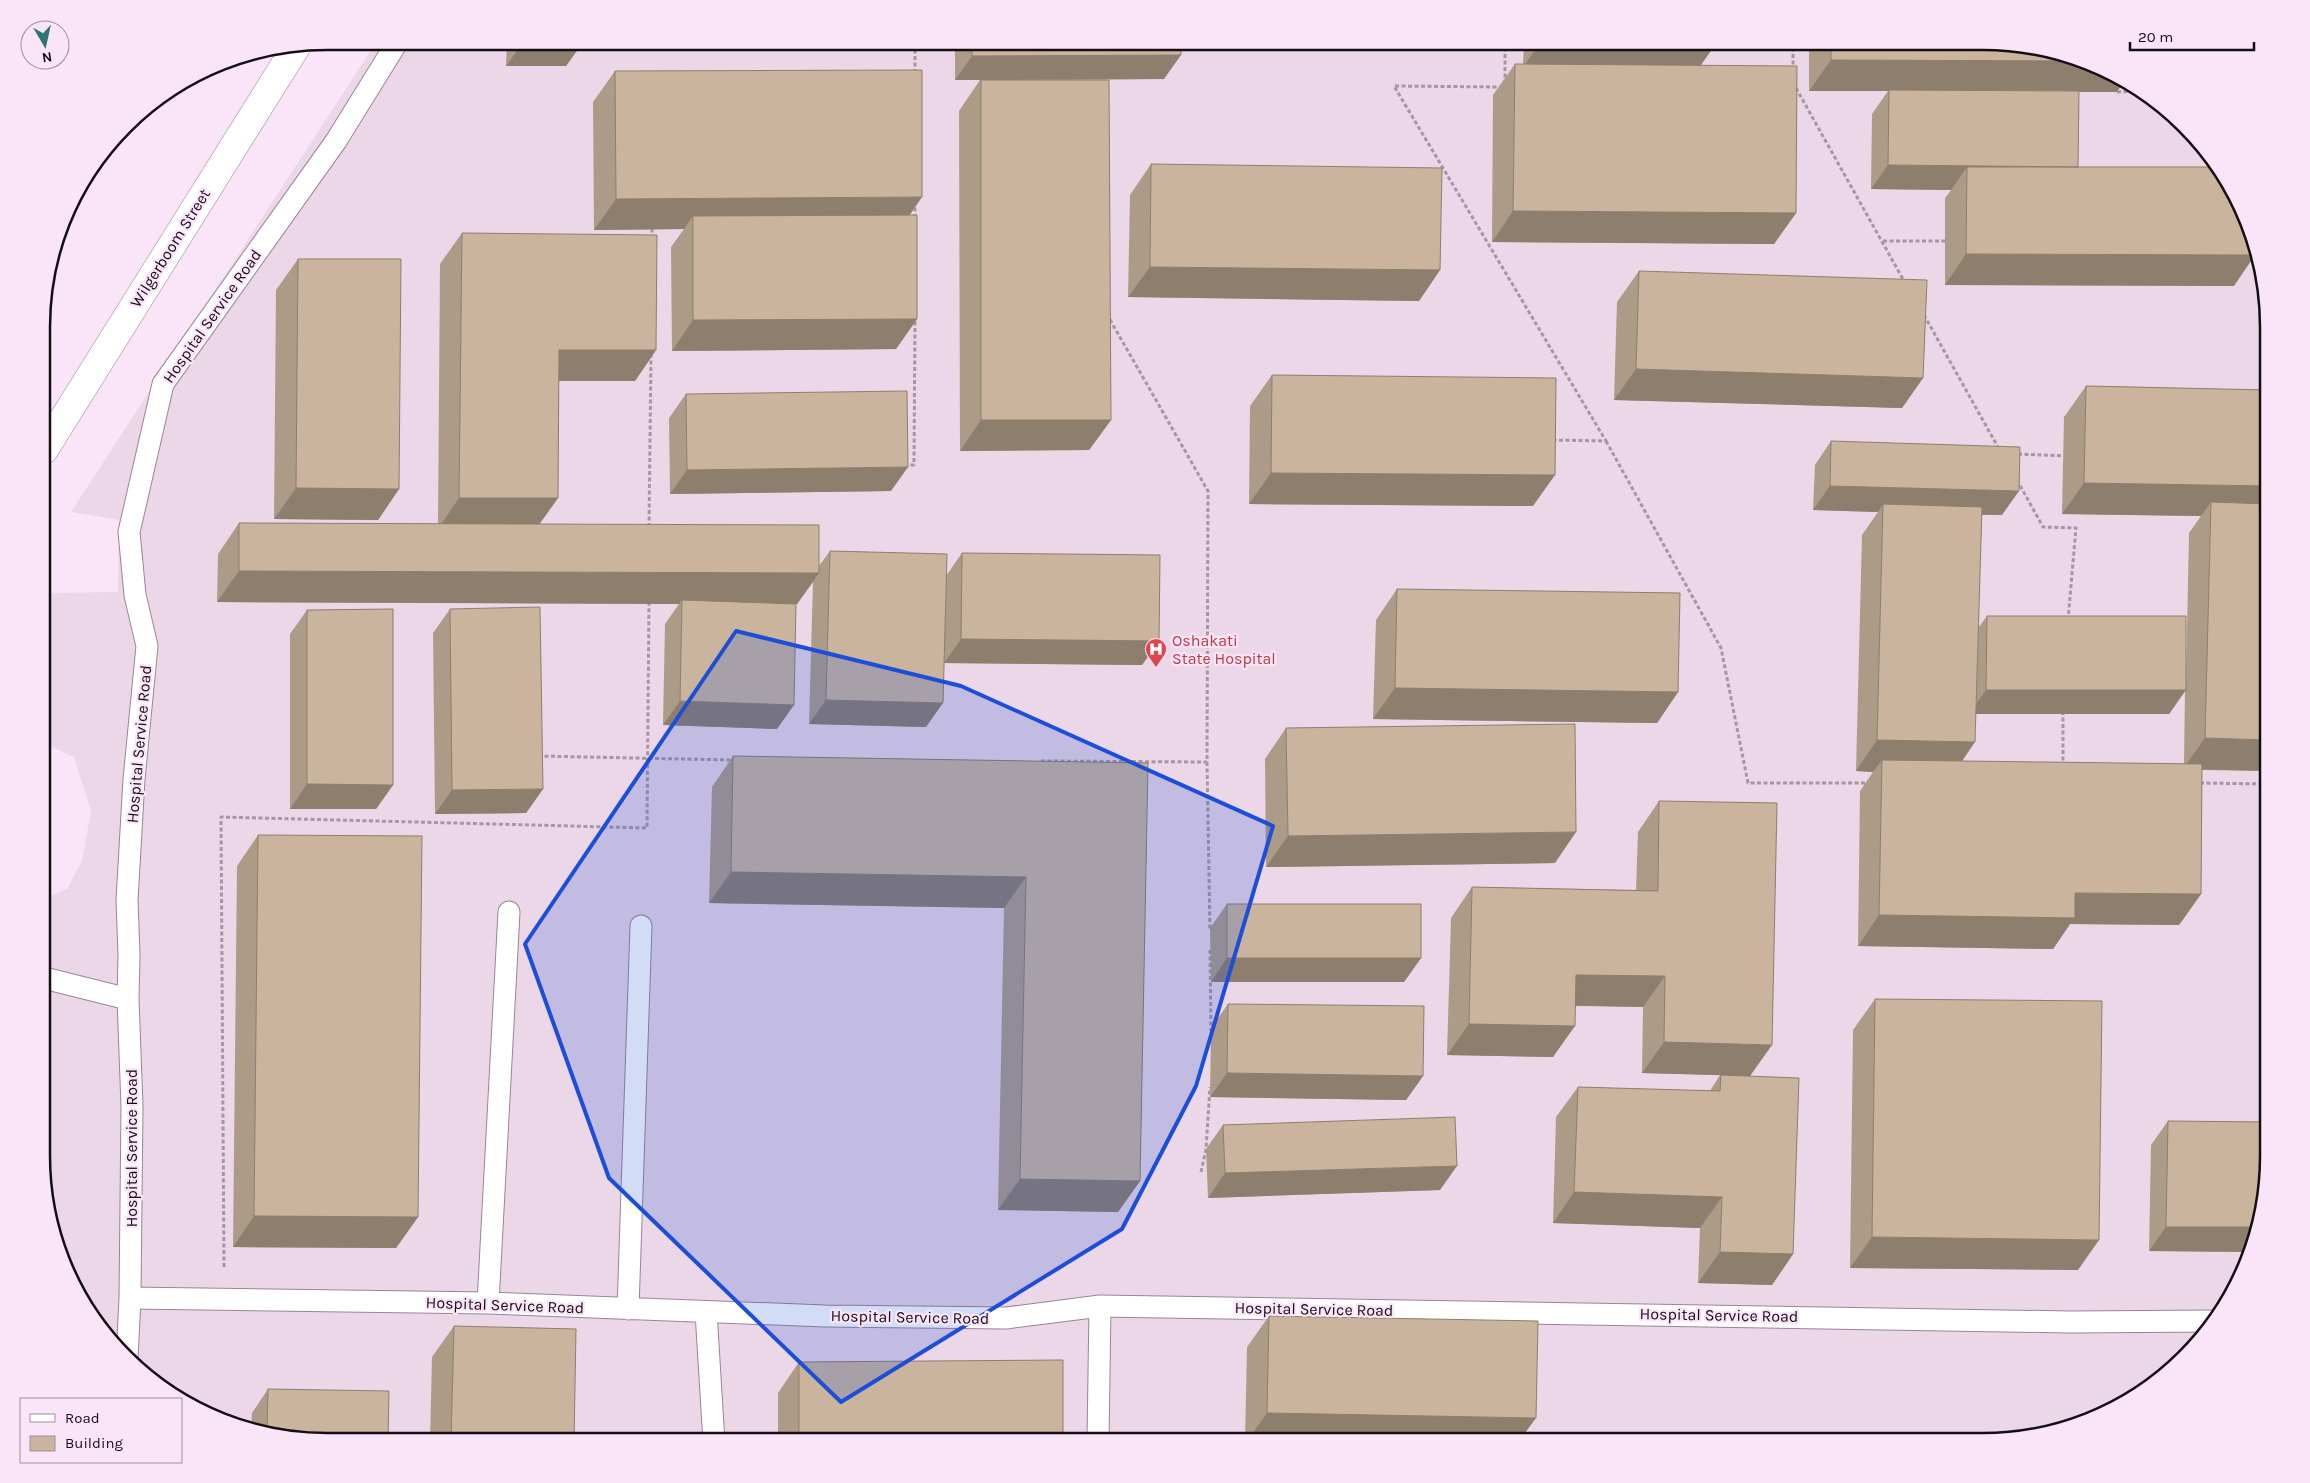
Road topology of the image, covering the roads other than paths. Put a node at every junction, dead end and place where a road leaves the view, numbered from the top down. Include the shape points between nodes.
1 (392, 50) edge
2 (293, 52) edge
3 (50, 440) edge
4 (509, 912) dead end
5 (641, 926) dead end
6 (50, 979) edge
7 (128, 998) junction
8 (130, 1298) junction
9 (488, 1303) junction
10 (1100, 1306) junction
11 (628, 1309) junction
12 (706, 1312) junction
13 (2206, 1321) edge
14 (127, 1348) edge
15 (713, 1433) edge
16 (1098, 1433) edge

1 - 7 lane, Hospital Service Road via 336,141 163,384 129,532 135,595 147,646 132,806 127,900
2 - 3 street, Wilgerboom Street
4 - 9 lane
5 - 11 lane
6 - 7 lane
7 - 8 lane, Hospital Service Road via 132,1106
8 - 9 lane, Hospital Service Road
8 - 14 lane
9 - 11 lane, Hospital Service Road
10 - 12 lane, Hospital Service Road via 1006,1318
10 - 13 lane, Hospital Service Road
10 - 16 lane
11 - 12 lane, Hospital Service Road
12 - 15 lane

